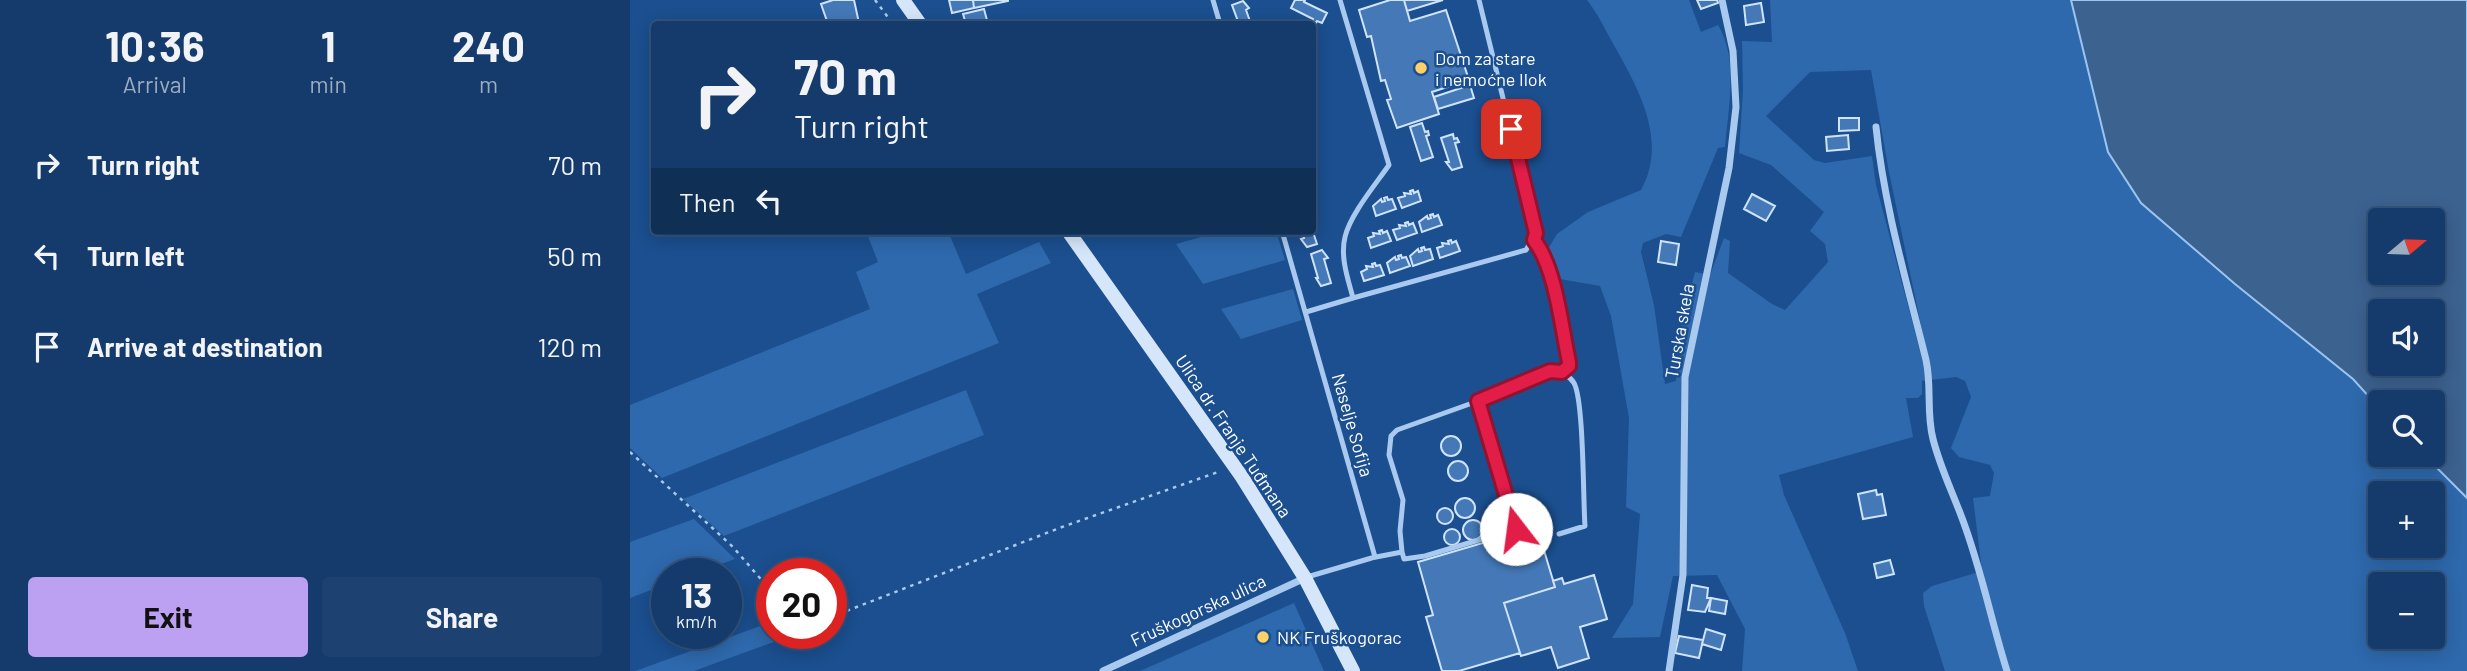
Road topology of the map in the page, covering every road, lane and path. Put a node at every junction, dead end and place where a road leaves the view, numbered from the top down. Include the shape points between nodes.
1 (875, 0) edge
2 (903, 0) edge
3 (1213, 0) edge
4 (1340, 0) edge
5 (1479, 0) edge
6 (1722, 0) edge
7 (891, 21) edge
8 (918, 21) edge
9 (1219, 21) edge
10 (1876, 127) dead end
11 (1071, 235) edge
12 (1283, 235) edge
13 (1534, 240) junction
14 (1353, 298) junction
15 (1307, 312) junction
16 (1562, 372) junction
17 (1478, 401) junction
18 (630, 452) edge
19 (1235, 466) junction
20 (1559, 534) dead end
21 (1402, 552) junction
22 (1371, 558) junction
23 (756, 574) edge
24 (1305, 578) junction
25 (847, 611) edge
26 (1103, 671) edge
27 (1353, 671) edge
28 (1669, 671) edge
29 (2007, 671) edge

1 - 7 path
2 - 8 main road
3 - 9 lane
4 - 14 lane via 1389,165 1345,237 1345,266
5 - 13 lane via 1536,233
6 - 28 street, Turska skela via 1733,51 1736,107 1729,167 1685,377 1684,575
10 - 29 street via 1893,227 1930,375 1928,419 1933,440 1973,552
11 - 19 main road, Ulica dr. Franje Tuđmana
12 - 15 lane, Naselje Sofija
13 - 14 lane via 1526,250
13 - 16 lane via 1542,250 1552,284 1569,362
14 - 15 lane
15 - 22 lane, Naselje Sofija via 1375,557
16 - 17 lane via 1550,371
16 - 20 lane via 1574,383 1578,404 1585,526
17 - 21 lane via 1391,436 1388,455 1403,500
17 - 21 lane via 1516,529 1425,556 1404,559
18 - 23 path
19 - 24 main road, Ulica dr. Franje Tuđmana
19 - 25 path
21 - 22 lane
22 - 24 lane
24 - 26 street, Fruškogorska ulica
24 - 27 main road, Ulica dr. Franje Tuđmana

